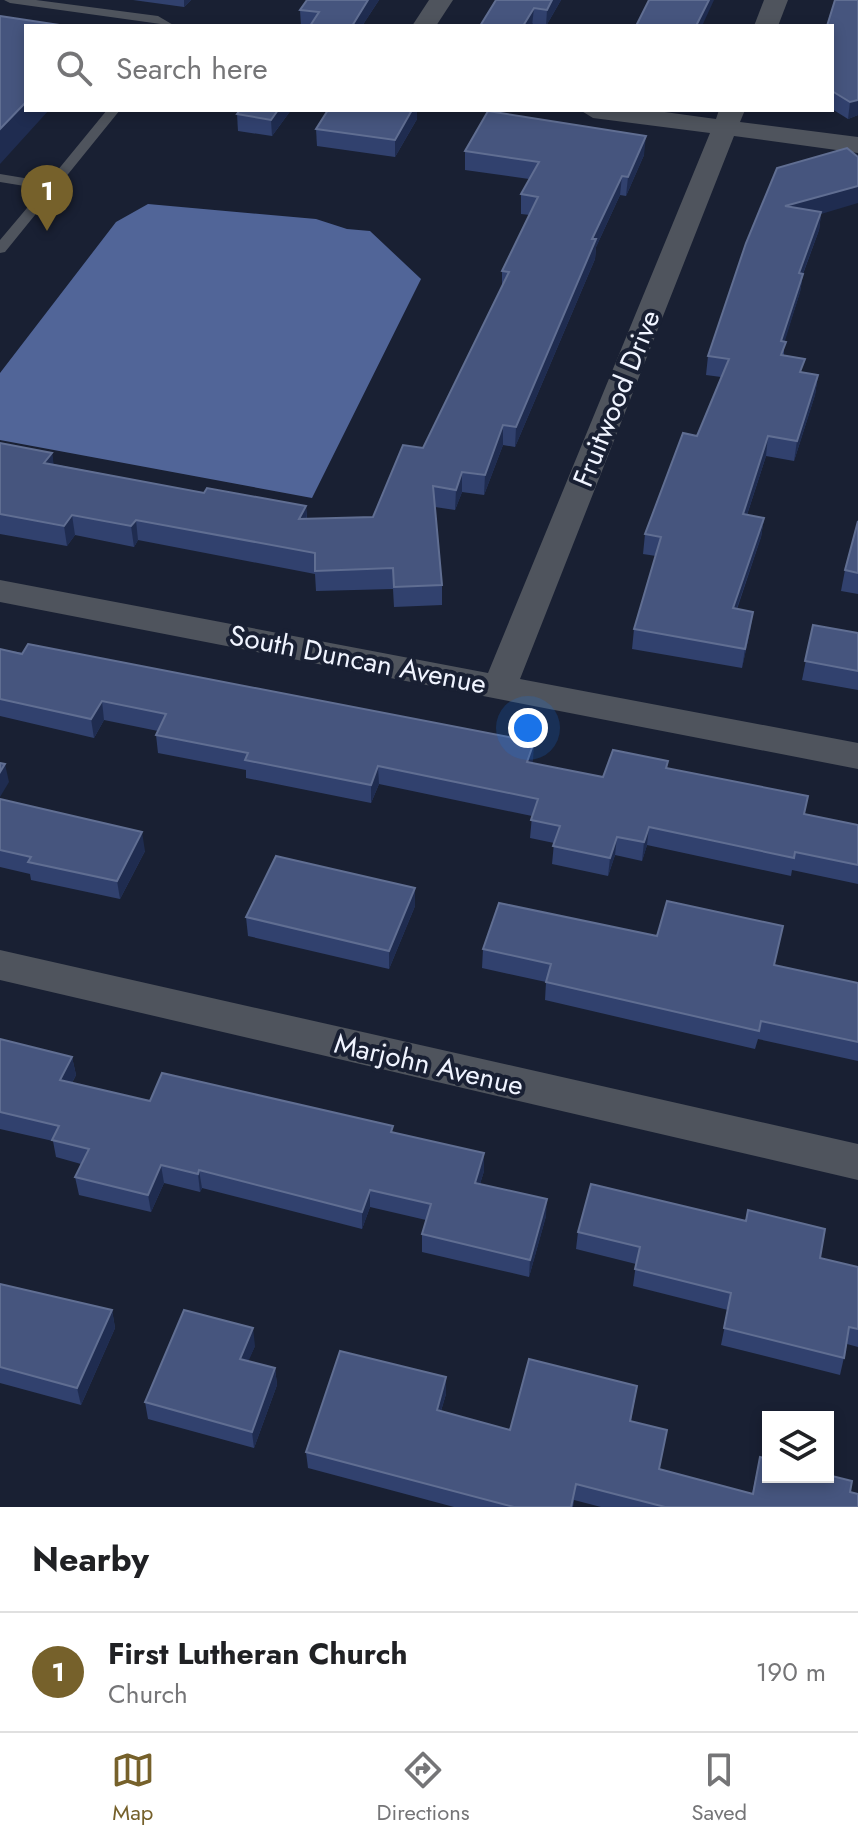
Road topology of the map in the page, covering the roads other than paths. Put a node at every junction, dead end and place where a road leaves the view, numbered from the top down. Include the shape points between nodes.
1 (10, 0) edge
2 (441, 0) edge
3 (776, 0) edge
4 (165, 24) edge
5 (425, 24) edge
6 (767, 24) edge
7 (112, 112) edge
8 (623, 112) edge
9 (728, 119) edge
10 (858, 145) edge
11 (0, 178) edge
12 (52, 186) junction
13 (0, 249) edge
14 (0, 591) edge
15 (500, 686) junction
16 (858, 756) edge
17 (0, 965) edge
18 (858, 1162) edge

1 - 4 lane
2 - 5 street
3 - 6 street
7 - 12 lane
8 - 9 street
9 - 10 street
9 - 15 street, Fruitwood Drive
11 - 12 lane
12 - 13 lane
14 - 15 street, South Duncan Avenue
15 - 16 street, South Duncan Avenue
17 - 18 street, Marjohn Avenue

